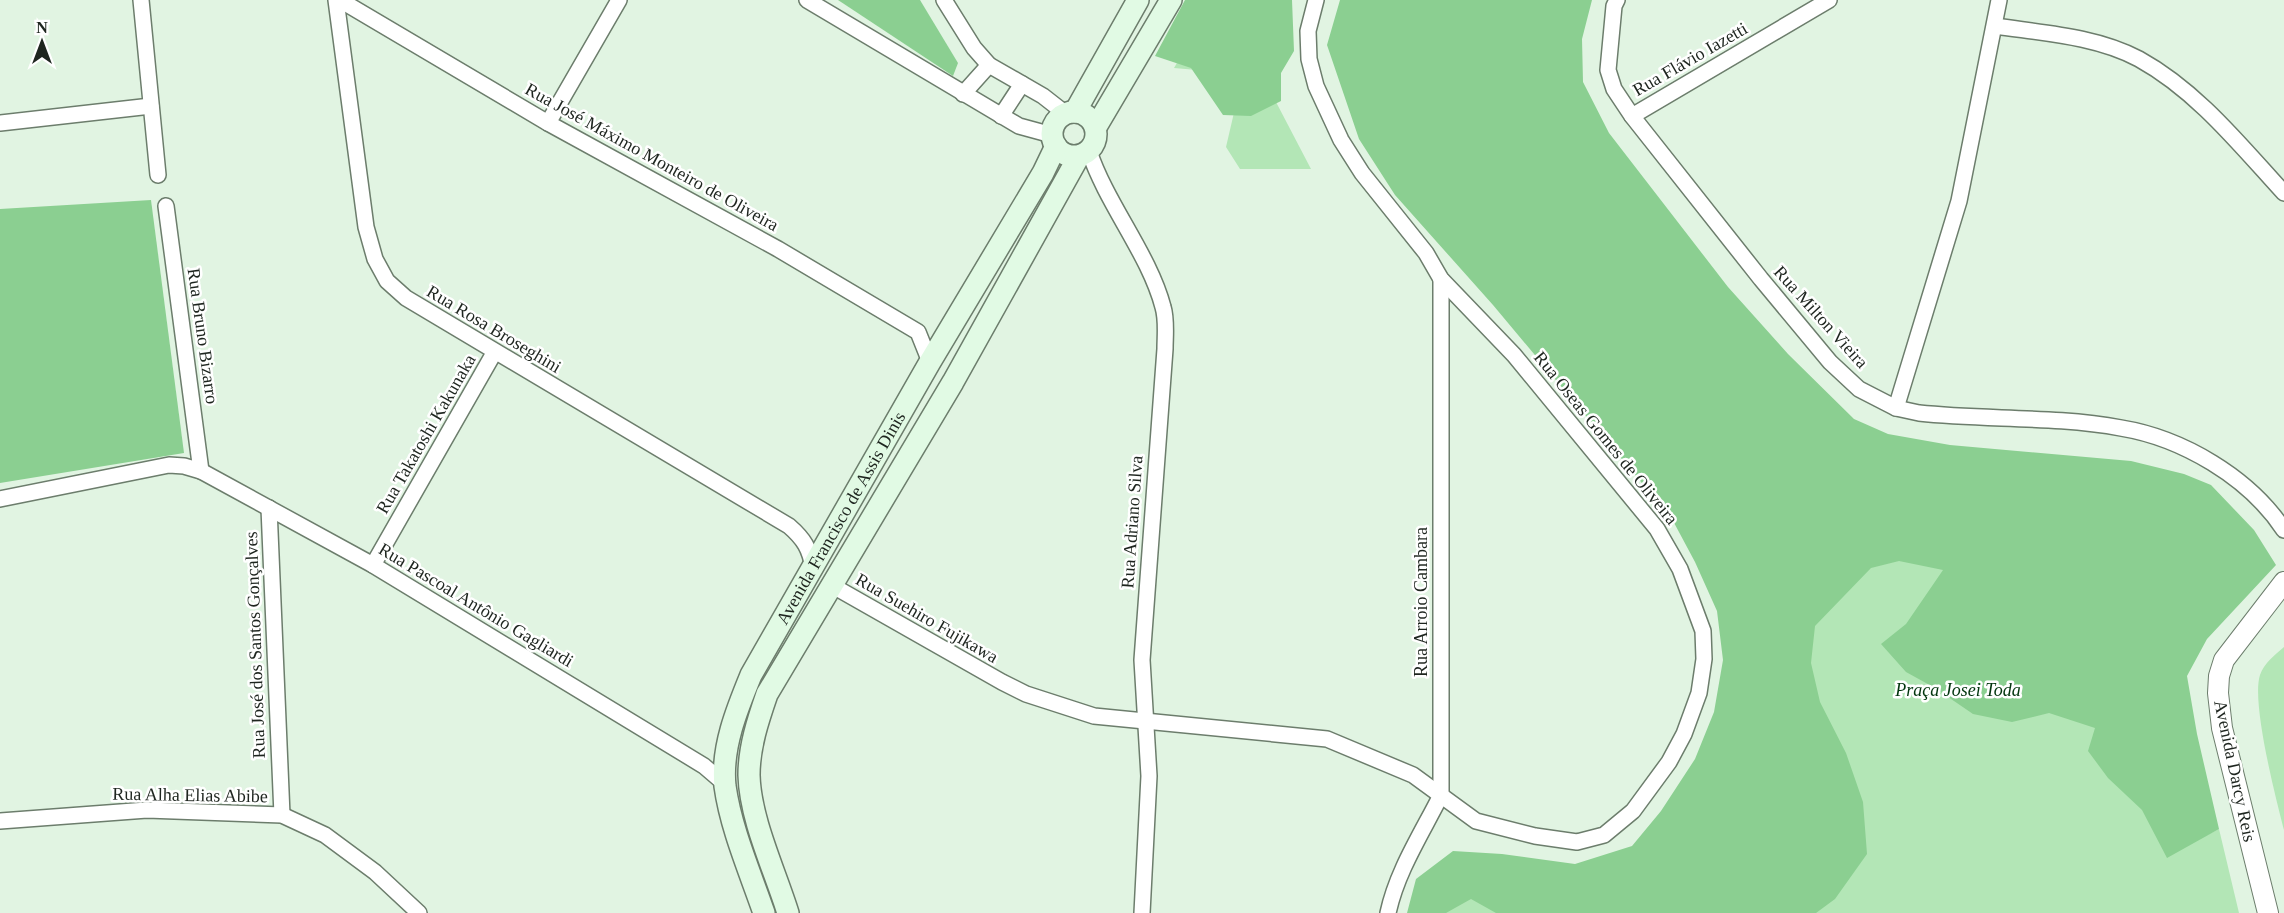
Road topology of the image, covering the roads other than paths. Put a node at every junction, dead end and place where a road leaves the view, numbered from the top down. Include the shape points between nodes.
1 (141, 0) edge
2 (338, 0) edge
3 (619, 0) edge
4 (807, 0) edge
5 (944, 0) edge
6 (1138, 0) edge
7 (1171, 0) edge
8 (1316, 0) edge
9 (1617, 0) edge
10 (1829, 0) edge
11 (2000, 0) edge
12 (1995, 26) junction
13 (989, 65) junction
14 (1022, 84) junction
15 (963, 94) junction
16 (151, 106) junction
17 (1071, 113) junction
18 (1001, 116) junction
19 (1632, 116) junction
20 (0, 123) edge
21 (548, 123) junction
22 (1095, 127) junction
23 (1054, 141) junction
24 (1084, 154) junction
25 (158, 175) dead end
26 (2284, 193) edge
27 (166, 206) dead end
28 (1441, 279) junction
29 (494, 353) junction
30 (930, 362) junction
31 (1896, 408) junction
32 (201, 471) junction
33 (0, 499) edge
34 (269, 508) junction
35 (2284, 530) edge
36 (373, 565) junction
37 (813, 568) junction
38 (2284, 582) edge
39 (833, 586) junction
40 (2276, 603) edge
41 (1002, 682) joint
42 (1146, 720) junction
43 (725, 784) junction
44 (1441, 795) junction
45 (282, 815) junction
46 (0, 821) edge
47 (419, 913) edge
48 (764, 913) edge
49 (788, 913) edge
50 (1142, 913) edge
51 (1388, 913) edge
52 (2268, 913) edge

1 - 16 street
2 - 21 street, Rua José Máximo Monteiro de Oliveira
2 - 29 street, Rua Rosa Broseghini via 358,178 375,259 387,281 406,298
3 - 21 street
4 - 15 street
5 - 13 street
6 - 17 main road
7 - 22 main road
8 - 28 street, Rua Oseas Gomes de Oliveira via 1308,30 1316,86 1341,140 1362,173
9 - 19 street, Rua Milton Vieira via 1608,70 1614,89
10 - 19 street, Rua Flávio Iazetti
11 - 12 street
12 - 26 street via 2092,42 2137,58 2178,84
12 - 31 street via 1959,201
13 - 14 street
13 - 15 street
14 - 17 street
14 - 18 street
15 - 18 street
16 - 20 street
16 - 25 street
17 - 22 main road via 1088,117
17 - 23 main road via 1054,126
18 - 23 street
19 - 31 street, Rua Milton Vieira via 1830,363 1859,389
21 - 30 street, Rua José Máximo Monteiro de Oliveira via 778,249 918,332
22 - 24 main road via 1096,140
23 - 24 main road via 1066,155
23 - 30 main road, Avenida Francisco de Assis Dinis via 1043,173
24 - 39 main road, Avenida Francisco de Assis Dinis
24 - 42 street, Rua Adriano Silva via 1164,308 1165,349 1142,660
27 - 32 street, Rua Bruno Bizarro
28 - 44 street, Rua Arroio Cambara
28 - 44 street, Rua Oseas Gomes de Oliveira via 1514,355 1657,529 1694,603 1703,631 1704,660 1699,693 1669,762 1633,811 1604,835 1577,842 1491,826 1476,821
29 - 36 street, Rua Takatoshi Kakunaka
29 - 37 street, Rua Rosa Broseghini via 789,526 803,538
30 - 37 main road, Avenida Francisco de Assis Dinis
31 - 35 street, Rua Milton Vieira via 1954,417 2122,428 2176,444 2222,469 2247,489
32 - 33 street, Rua Pascoal Antônio Gagliardi via 169,465
32 - 34 street, Rua Pascoal Antônio Gagliardi
34 - 36 street, Rua Pascoal Antônio Gagliardi
34 - 45 street, Rua José dos Santos Gonçalves
36 - 43 street, Rua Pascoal Antônio Gagliardi via 704,766
37 - 43 main road, Avenida Francisco de Assis Dinis via 751,675 738,705 730,734
38 - 40 street, Avenida Darcy Reis
39 - 41 street, Rua Suehiro Fujikawa
39 - 49 main road, Avenida Francisco de Assis Dinis via 767,694 751,749 753,802
40 - 52 street, Avenida Darcy Reis via 2256,618 2224,660 2218,676 2222,728
41 - 42 street, Rua Oseas Gomes de Oliveira via 1094,716
42 - 44 street, Rua Oseas Gomes de Oliveira via 1327,739 1413,775
42 - 50 street, Rua Adriano Silva via 1149,776
43 - 48 main road, Avenida Francisco de Assis Dinis
44 - 51 street, Rua Arroio Cambara via 1405,865
45 - 46 street, Rua Alha Elias Abibe via 147,810
45 - 47 street, Rua Alha Elias Abibe via 325,835 375,872

